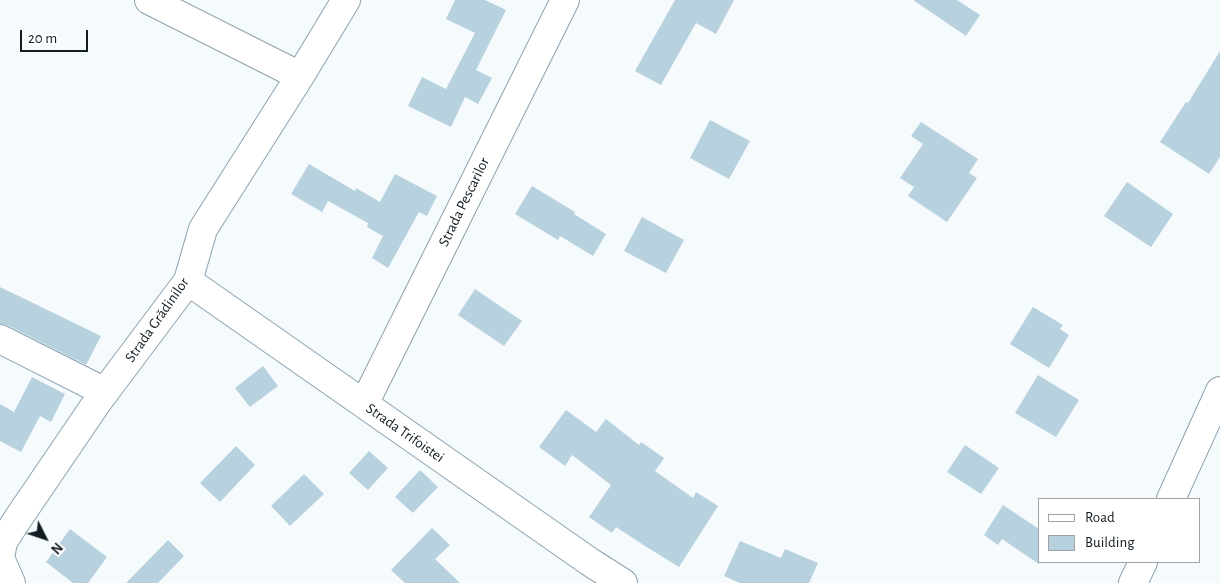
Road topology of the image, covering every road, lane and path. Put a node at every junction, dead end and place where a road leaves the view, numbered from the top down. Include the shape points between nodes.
1 (150, 0) edge
2 (346, 0) edge
3 (565, 0) edge
4 (300, 76) junction
5 (188, 281) junction
6 (0, 339) edge
7 (105, 392) junction
8 (1220, 392) edge
9 (364, 404) junction
10 (1171, 498) edge
11 (1143, 563) edge
12 (7, 580) edge
13 (623, 583) edge
14 (1133, 583) edge

1 - 4 street
2 - 4 street, Strada Grădinilor
3 - 9 street, Strada Pescarilor
4 - 5 street, Strada Grădinilor via 203,229
5 - 7 street, Strada Grădinilor
5 - 9 street, Strada Trifoistei
6 - 7 street
7 - 12 street, Strada Grădinilor via 3,542 0,558
8 - 10 street
9 - 13 street, Strada Trifoistei
11 - 14 street

